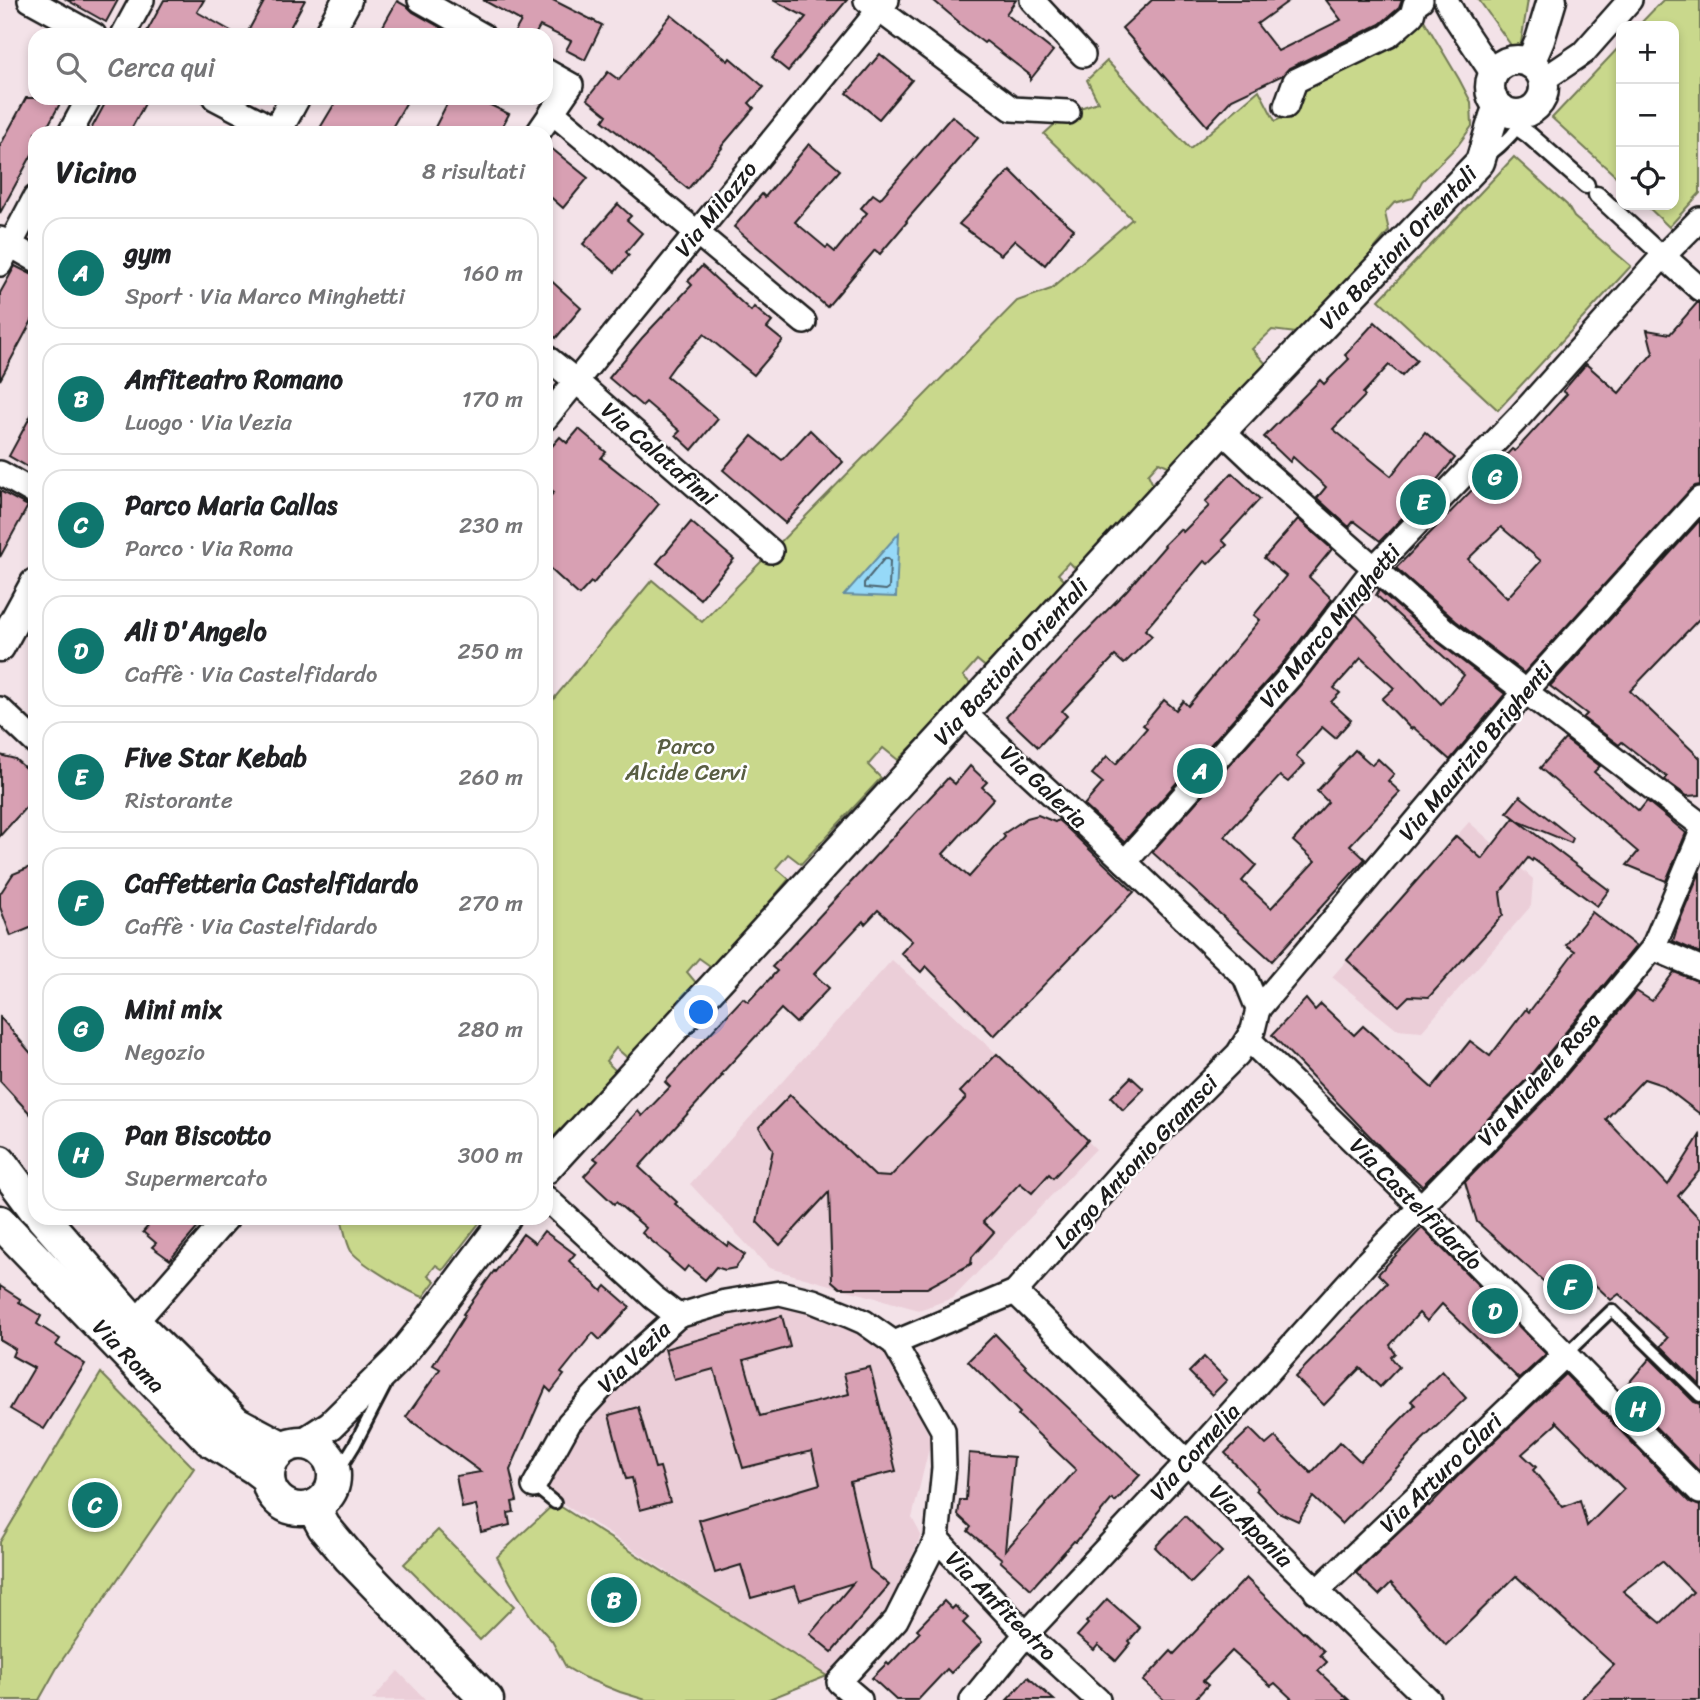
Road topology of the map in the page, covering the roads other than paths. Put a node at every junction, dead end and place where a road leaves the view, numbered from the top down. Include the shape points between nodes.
1 (30, 0) edge
2 (142, 0) edge
3 (347, 0) edge
4 (420, 0) edge
5 (1032, 0) edge
6 (1422, 0) edge
7 (1446, 0) edge
8 (1552, 0) edge
9 (1630, 0) edge
10 (877, 3) edge
11 (81, 28) edge
12 (127, 28) edge
13 (332, 28) edge
14 (470, 28) edge
15 (1083, 55) dead end
16 (1536, 71) junction
17 (1493, 74) junction
18 (553, 75) edge
19 (85, 105) edge
20 (229, 105) edge
21 (291, 105) edge
22 (1286, 106) dead end
23 (552, 112) junction
24 (1068, 112) dead end
25 (1517, 116) junction
26 (74, 126) edge
27 (267, 126) edge
28 (281, 126) edge
29 (543, 126) edge
30 (28, 209) edge
31 (1700, 219) edge
32 (698, 232) junction
33 (3, 249) edge
34 (1663, 256) junction
35 (28, 257) edge
36 (1700, 289) edge
37 (804, 322) dead end
38 (553, 363) edge
39 (576, 381) junction
40 (553, 409) edge
41 (1222, 430) junction
42 (0, 474) edge
43 (28, 489) edge
44 (1700, 499) edge
45 (771, 551) dead end
46 (1375, 567) junction
47 (28, 596) edge
48 (0, 647) edge
49 (1526, 691) junction
50 (0, 709) edge
51 (963, 712) junction
52 (28, 735) edge
53 (1700, 824) edge
54 (1700, 836) edge
55 (1125, 862) junction
56 (1653, 948) junction
57 (1700, 968) edge
58 (1253, 1026) junction
59 (553, 1161) edge
60 (0, 1162) edge
61 (28, 1198) edge
62 (553, 1204) edge
63 (1420, 1206) junction
64 (0, 1222) edge
65 (50, 1225) edge
66 (221, 1225) edge
67 (501, 1225) edge
68 (1015, 1292) junction
69 (678, 1316) junction
70 (135, 1323) junction
71 (894, 1343) junction
72 (1565, 1355) junction
73 (397, 1360) junction
74 (1700, 1396) edge
75 (293, 1446) junction
76 (1188, 1461) junction
77 (268, 1478) junction
78 (334, 1478) junction
79 (534, 1486) joint
80 (1700, 1492) edge
81 (555, 1503) dead end
82 (313, 1507) junction
83 (936, 1539) junction
84 (1316, 1592) junction
85 (1026, 1634) junction
86 (487, 1700) edge
87 (860, 1700) edge
88 (972, 1700) edge
89 (1098, 1700) edge
90 (1429, 1700) edge

1 - 11 street
2 - 12 street
3 - 13 street
4 - 14 street
5 - 15 street
6 - 22 street via 1388,36 1295,81
7 - 17 street
8 - 16 street
9 - 16 street via 1583,53
10 - 24 street via 1012,109
10 - 32 street, Via Milazzo
16 - 17 street via 1523,61 1509,61
16 - 25 street via 1543,94 1535,106
17 - 25 street via 1491,93 1496,104
18 - 23 street via 570,85
19 - 26 street
20 - 27 street
21 - 28 street
23 - 29 street
23 - 32 street
25 - 34 street via 1529,135
25 - 41 street, Via Bastioni Orientali via 1494,116 1480,162
30 - 33 street
31 - 34 street, Via Marco Minghetti
32 - 37 street
32 - 39 street, Via Milazzo
33 - 35 street
34 - 36 street
34 - 46 street, Via Marco Minghetti via 1519,417
38 - 39 street, Via Calatafimi
39 - 40 street, Via Milazzo
39 - 45 street, Via Calatafimi
41 - 46 street
41 - 51 street, Via Bastioni Orientali
42 - 43 street
44 - 49 street, Via Maurizio Brighenti
46 - 49 street via 1447,632
46 - 55 street, Via Marco Minghetti via 1293,673
47 - 48 street
49 - 53 street
49 - 58 street, Via Maurizio Brighenti
50 - 52 street
51 - 55 street, Via Galeria
51 - 59 street, Via Bastioni Orientali
54 - 56 street, Via Michele Rosa
55 - 58 street, Via Galeria via 1245,977
56 - 57 street
56 - 63 street, Via Michele Rosa via 1539,1086
58 - 63 street, Via Castelfidardo
58 - 68 street, Largo Antonio Gramsci via 1238,1054 1136,1156
60 - 61 main road, Via Roma
62 - 69 street
63 - 72 street, Via Castelfidardo
63 - 76 street, Via Cornelia
64 - 77 main road, Via Roma via 210,1440
65 - 70 main road, Via Roma
66 - 70 street, Via Roma
67 - 73 street
68 - 71 street
68 - 76 street, Via Aponia
69 - 71 street, Via Vezia via 780,1293 848,1315
69 - 79 street, Via Vezia via 619,1368 569,1423
70 - 75 main road, Via Roma via 236,1423
71 - 83 street, Via Vezia via 943,1430
72 - 74 lane via 1612,1310
72 - 80 street, Via Castelfidardo
72 - 84 street, Via Arturo Clari
73 - 75 street via 331,1425
73 - 78 lane
75 - 77 main road via 271,1461
75 - 78 main road via 319,1448 334,1469
76 - 84 street, Via Aponia
76 - 85 street, Via Cornelia
77 - 82 main road via 274,1496 283,1504 294,1509
78 - 82 main road via 328,1496
79 - 81 lane
82 - 86 main road via 350,1558
83 - 85 street, Via Anfiteatro
83 - 87 street, Via Vezia via 896,1620 839,1682
84 - 90 street, Via Aponia
85 - 88 street, Via Cornelia
85 - 89 street, Via Anfiteatro

